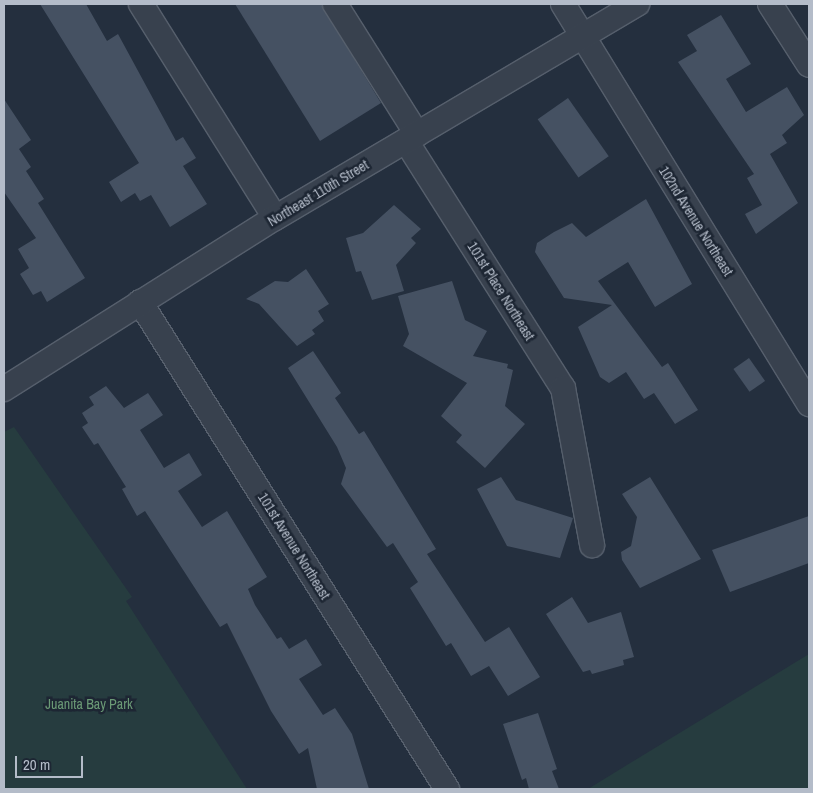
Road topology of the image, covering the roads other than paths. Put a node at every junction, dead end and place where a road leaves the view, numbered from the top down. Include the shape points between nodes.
1 (141, 4) edge
2 (335, 4) edge
3 (563, 4) edge
4 (637, 4) edge
5 (770, 4) edge
6 (582, 37) junction
7 (809, 65) edge
8 (412, 138) junction
9 (275, 218) junction
10 (140, 302) junction
11 (4, 388) edge
12 (809, 404) edge
13 (592, 545) dead end
14 (447, 789) edge

1 - 9 street
2 - 8 street, 101st Place Northeast
3 - 6 street, 102nd Avenue Northeast
4 - 6 street, Northeast 110th Street
5 - 7 street
6 - 8 street, Northeast 110th Street
6 - 12 street, 102nd Avenue Northeast
8 - 9 street, Northeast 110th Street
8 - 13 street, 101st Place Northeast via 563,388 572,416 573,449
9 - 10 street, Northeast 110th Street
10 - 11 street, Northeast 110th Street
10 - 14 street, 101st Avenue Northeast

